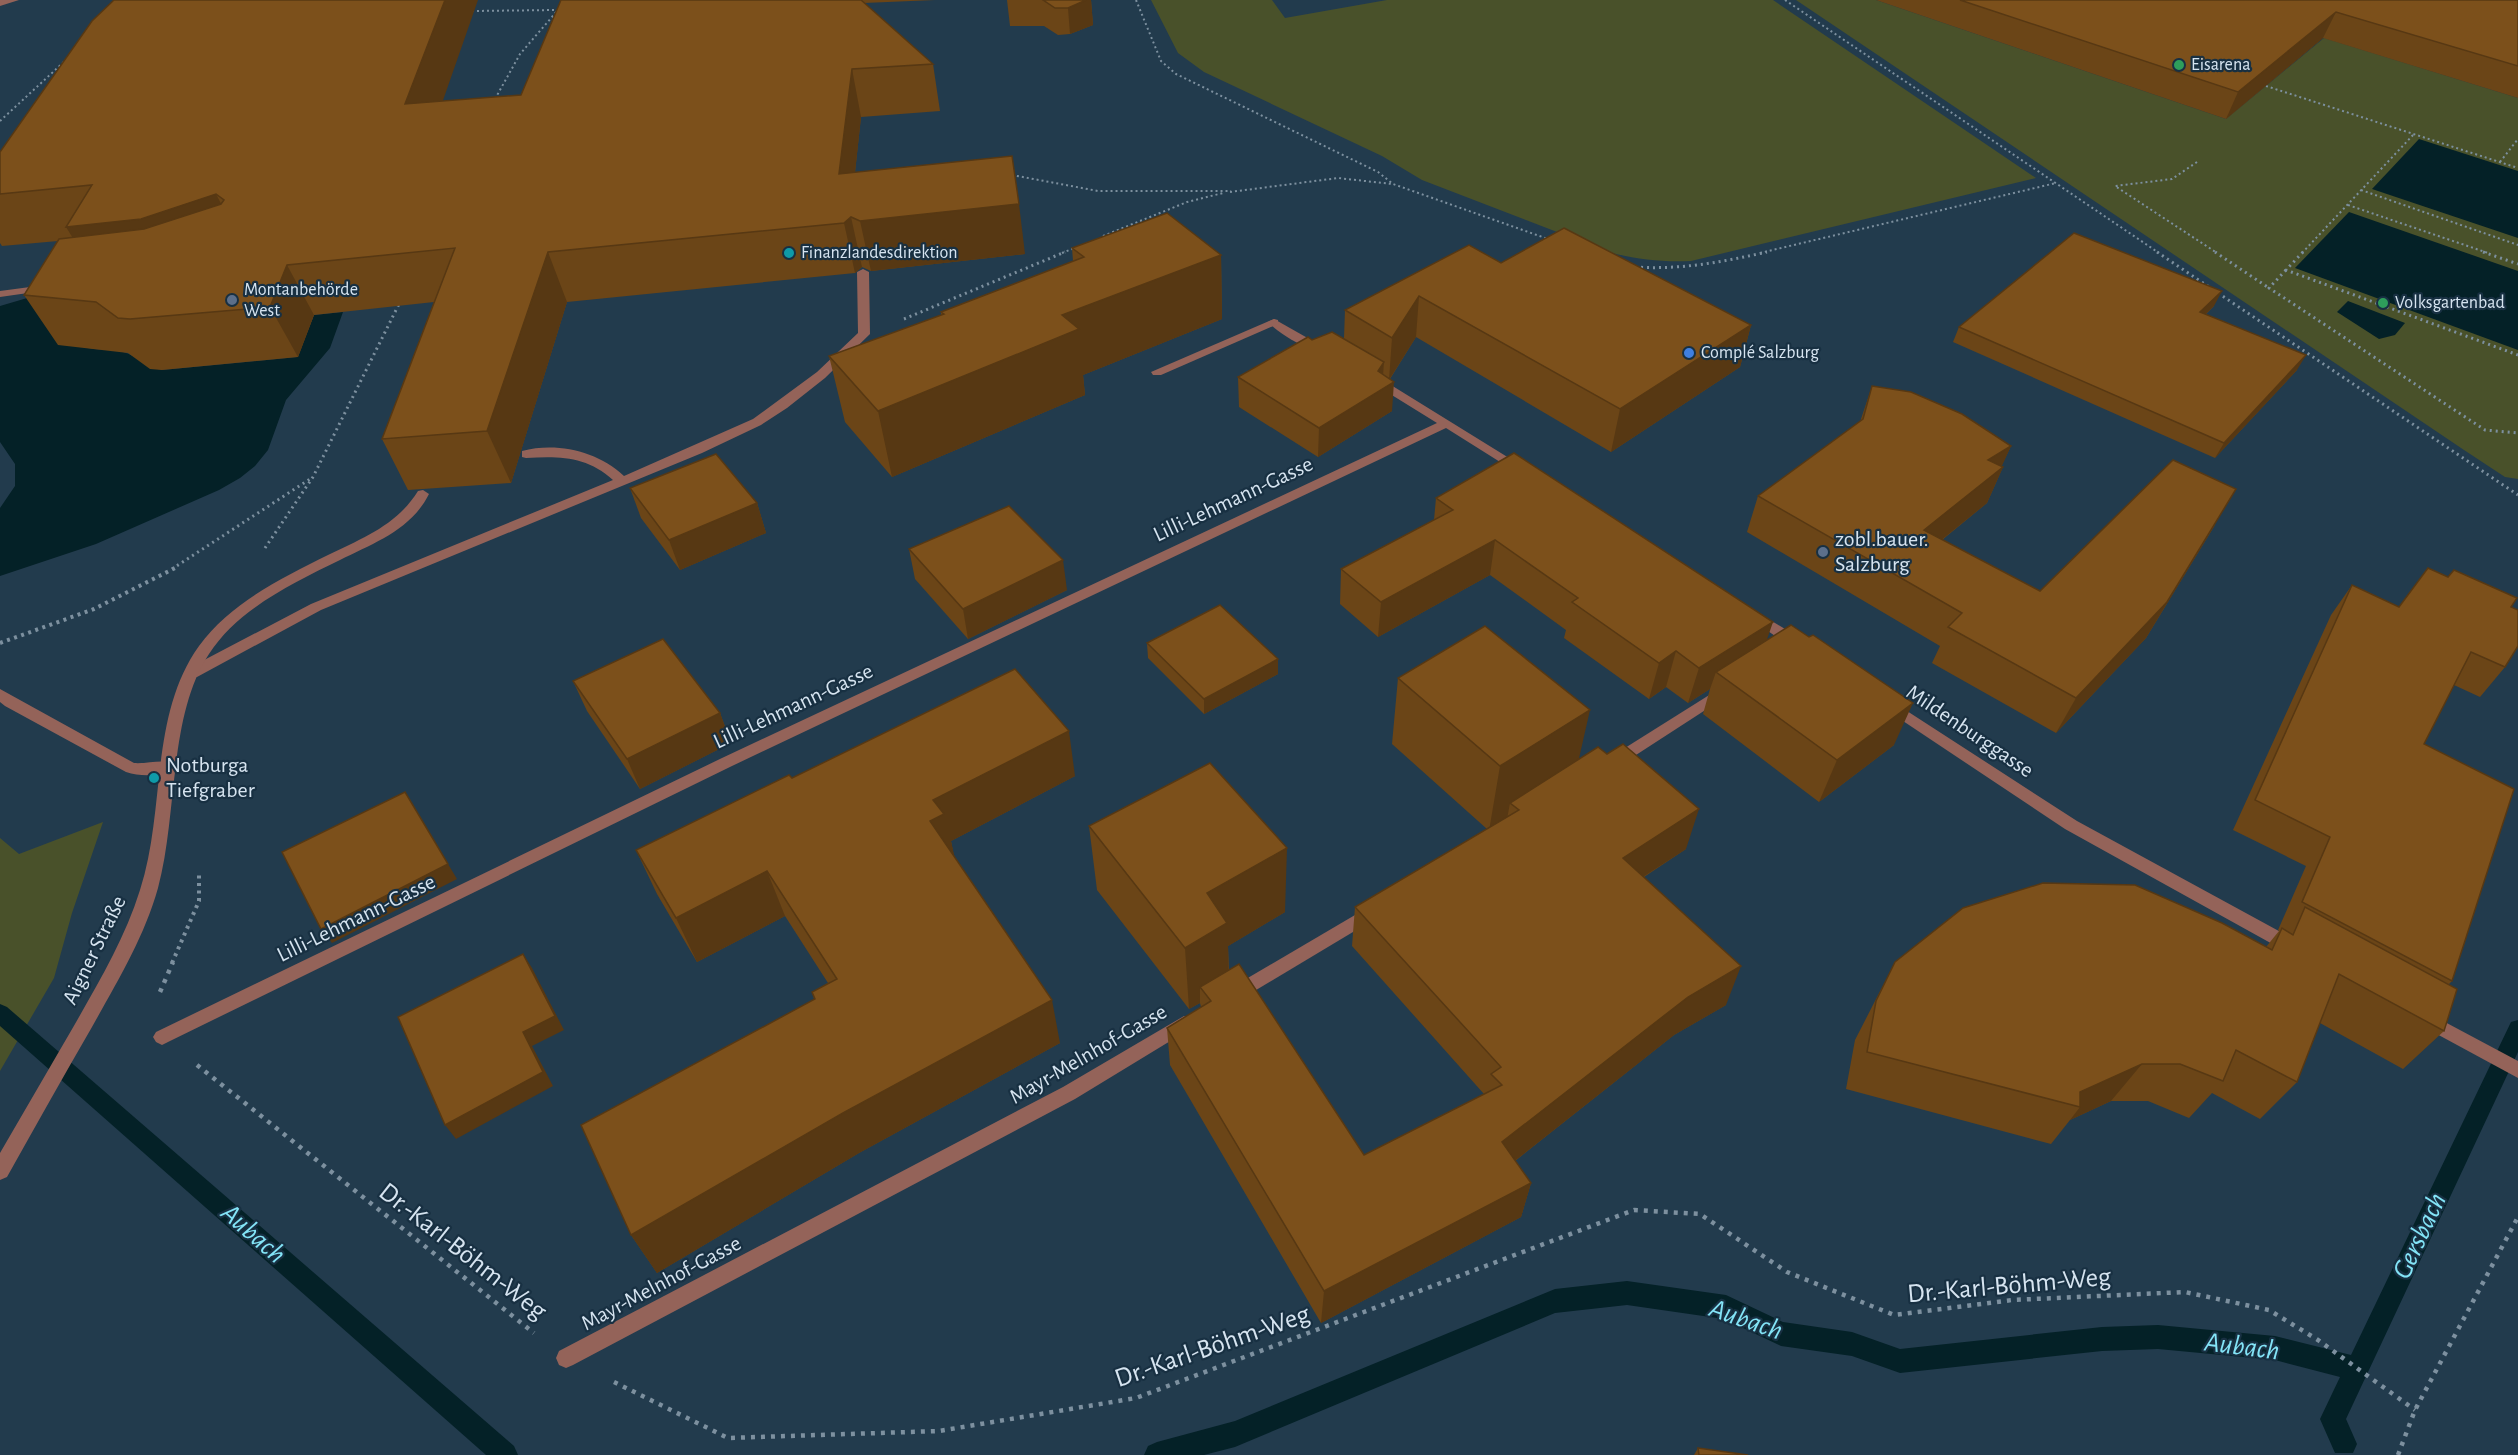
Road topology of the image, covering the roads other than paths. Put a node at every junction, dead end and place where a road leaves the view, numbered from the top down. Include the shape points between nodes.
1 (15, 0) edge
2 (0, 3) edge
3 (862, 272) edge
4 (58, 287) edge
5 (0, 294) edge
6 (1336, 356) edge
7 (1157, 372) dead end
8 (1366, 374) edge
9 (1447, 423) junction
10 (526, 454) dead end
11 (1537, 480) edge
12 (622, 481) junction
13 (423, 494) dead end
14 (1738, 606) edge
15 (1779, 656) edge
16 (192, 672) junction
17 (1739, 681) edge
18 (0, 694) edge
19 (1876, 695) edge
20 (168, 767) junction
21 (1602, 769) edge
22 (1383, 905) edge
23 (2306, 955) edge
24 (1221, 1002) edge
25 (2411, 1013) edge
26 (1200, 1015) edge
27 (162, 1037) road end
28 (2518, 1070) edge
29 (0, 1172) edge
30 (566, 1358) road end

1 - 2 street
3 - 12 street via 864,334 821,375 756,422
4 - 5 street
6 - 7 street via 1274,322
8 - 9 street
9 - 11 street
9 - 27 street, Lilli-Lehmann-Gasse via 738,757
10 - 12 street via 578,455 602,462
12 - 16 street via 316,607
13 - 16 street, Aigner Straße via 407,516 383,533 304,573 243,610 208,640
14 - 15 street via 1803,646
16 - 20 street, Aigner Straße via 177,708
17 - 21 street
18 - 20 street via 131,768
19 - 23 street, Mildenburggasse via 2071,825
20 - 29 street, Aigner Straße via 160,841 149,889 124,954
22 - 24 street
25 - 28 street
26 - 30 street, Mayr-Melnhof-Gasse via 1069,1094

